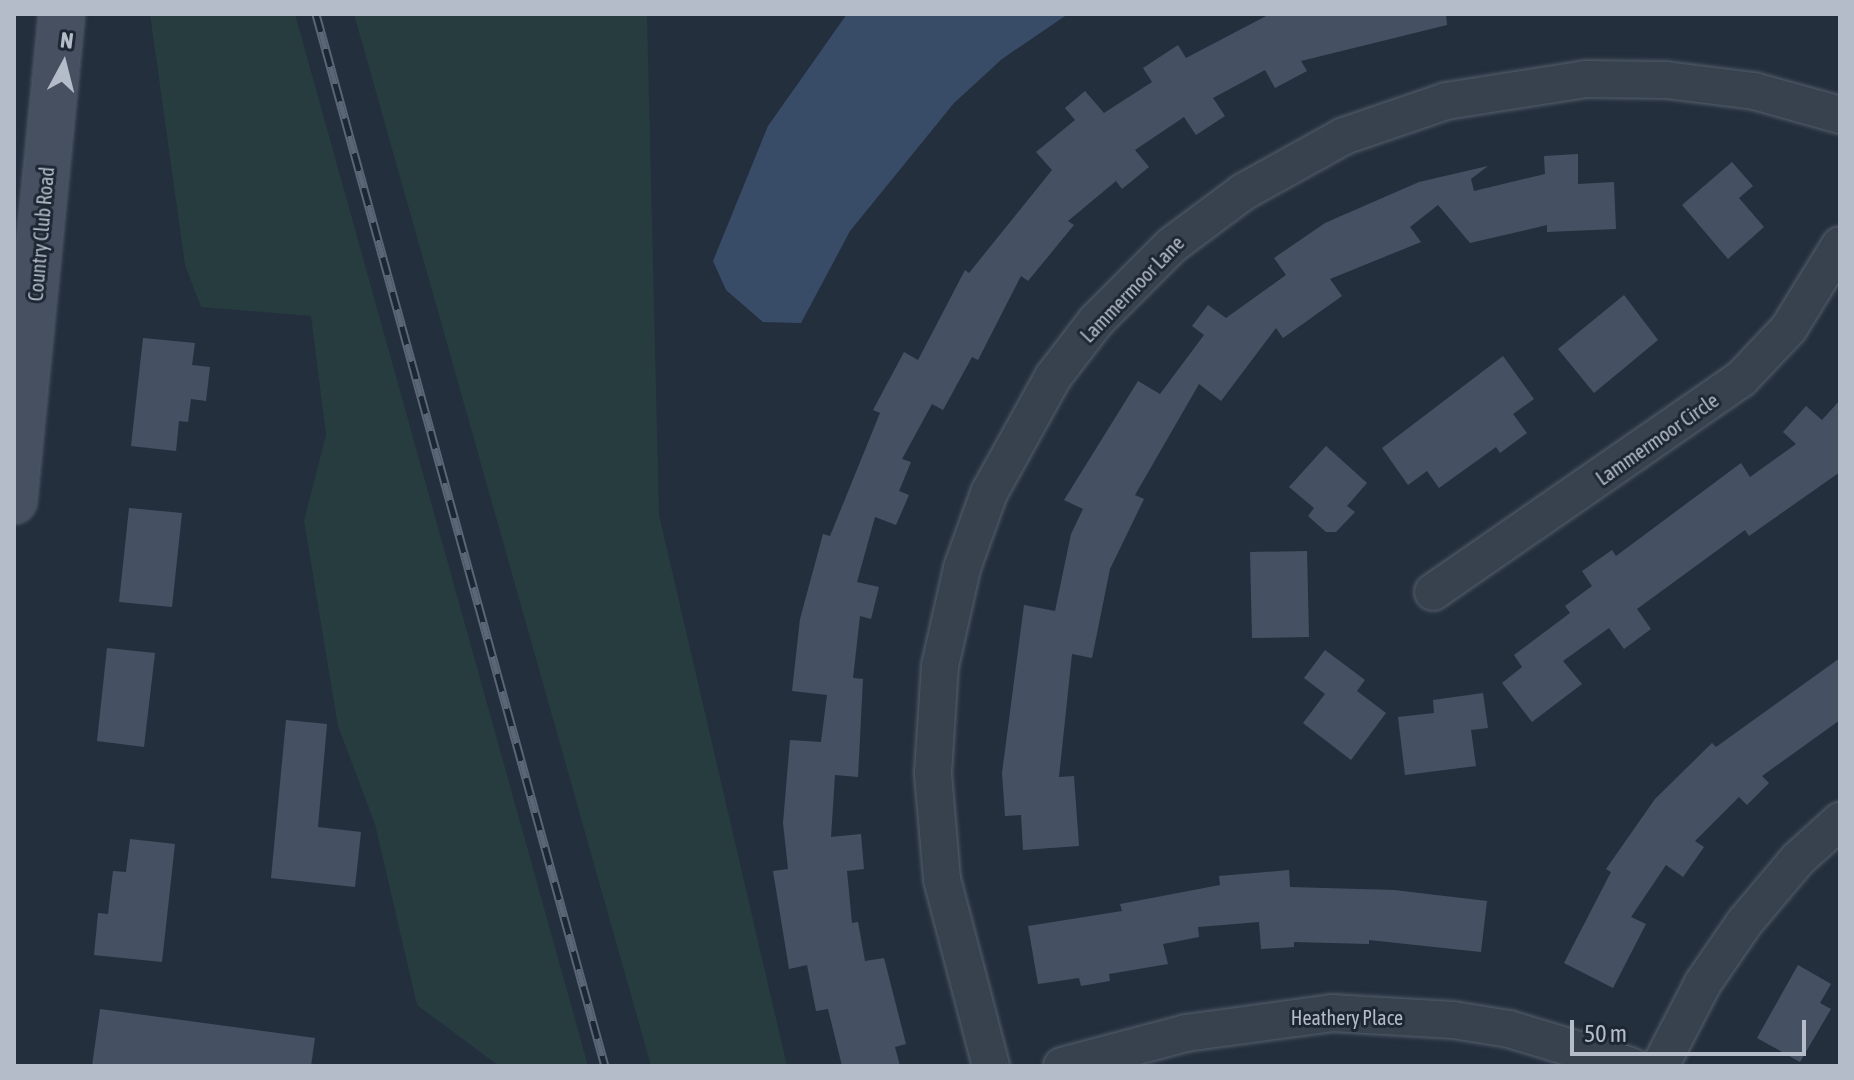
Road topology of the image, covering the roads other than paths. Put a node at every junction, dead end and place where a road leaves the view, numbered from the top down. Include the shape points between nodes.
1 (62, 14) edge
2 (1840, 115) edge
3 (1840, 245) edge
4 (19, 410) edge
5 (14, 501) edge
6 (1433, 592) dead end
7 (1840, 821) edge
8 (991, 1066) edge
9 (1062, 1066) edge
10 (1631, 1066) edge
11 (1660, 1066) edge

1 - 4 main road, Country Club Road
2 - 8 street, Lammermoor Lane via 1754,91 1666,80 1586,79 1498,89 1411,111 1320,147 1243,192 1172,245 1096,321 1021,430 984,508 962,568 940,666 933,773 941,862
3 - 6 street, Lammermoor Circle via 1796,318 1741,379
4 - 5 main road, Country Club Road
7 - 11 street via 1798,859 1745,922 1703,983
9 - 10 street, Heathery Place via 1186,1033 1332,1013 1509,1029

